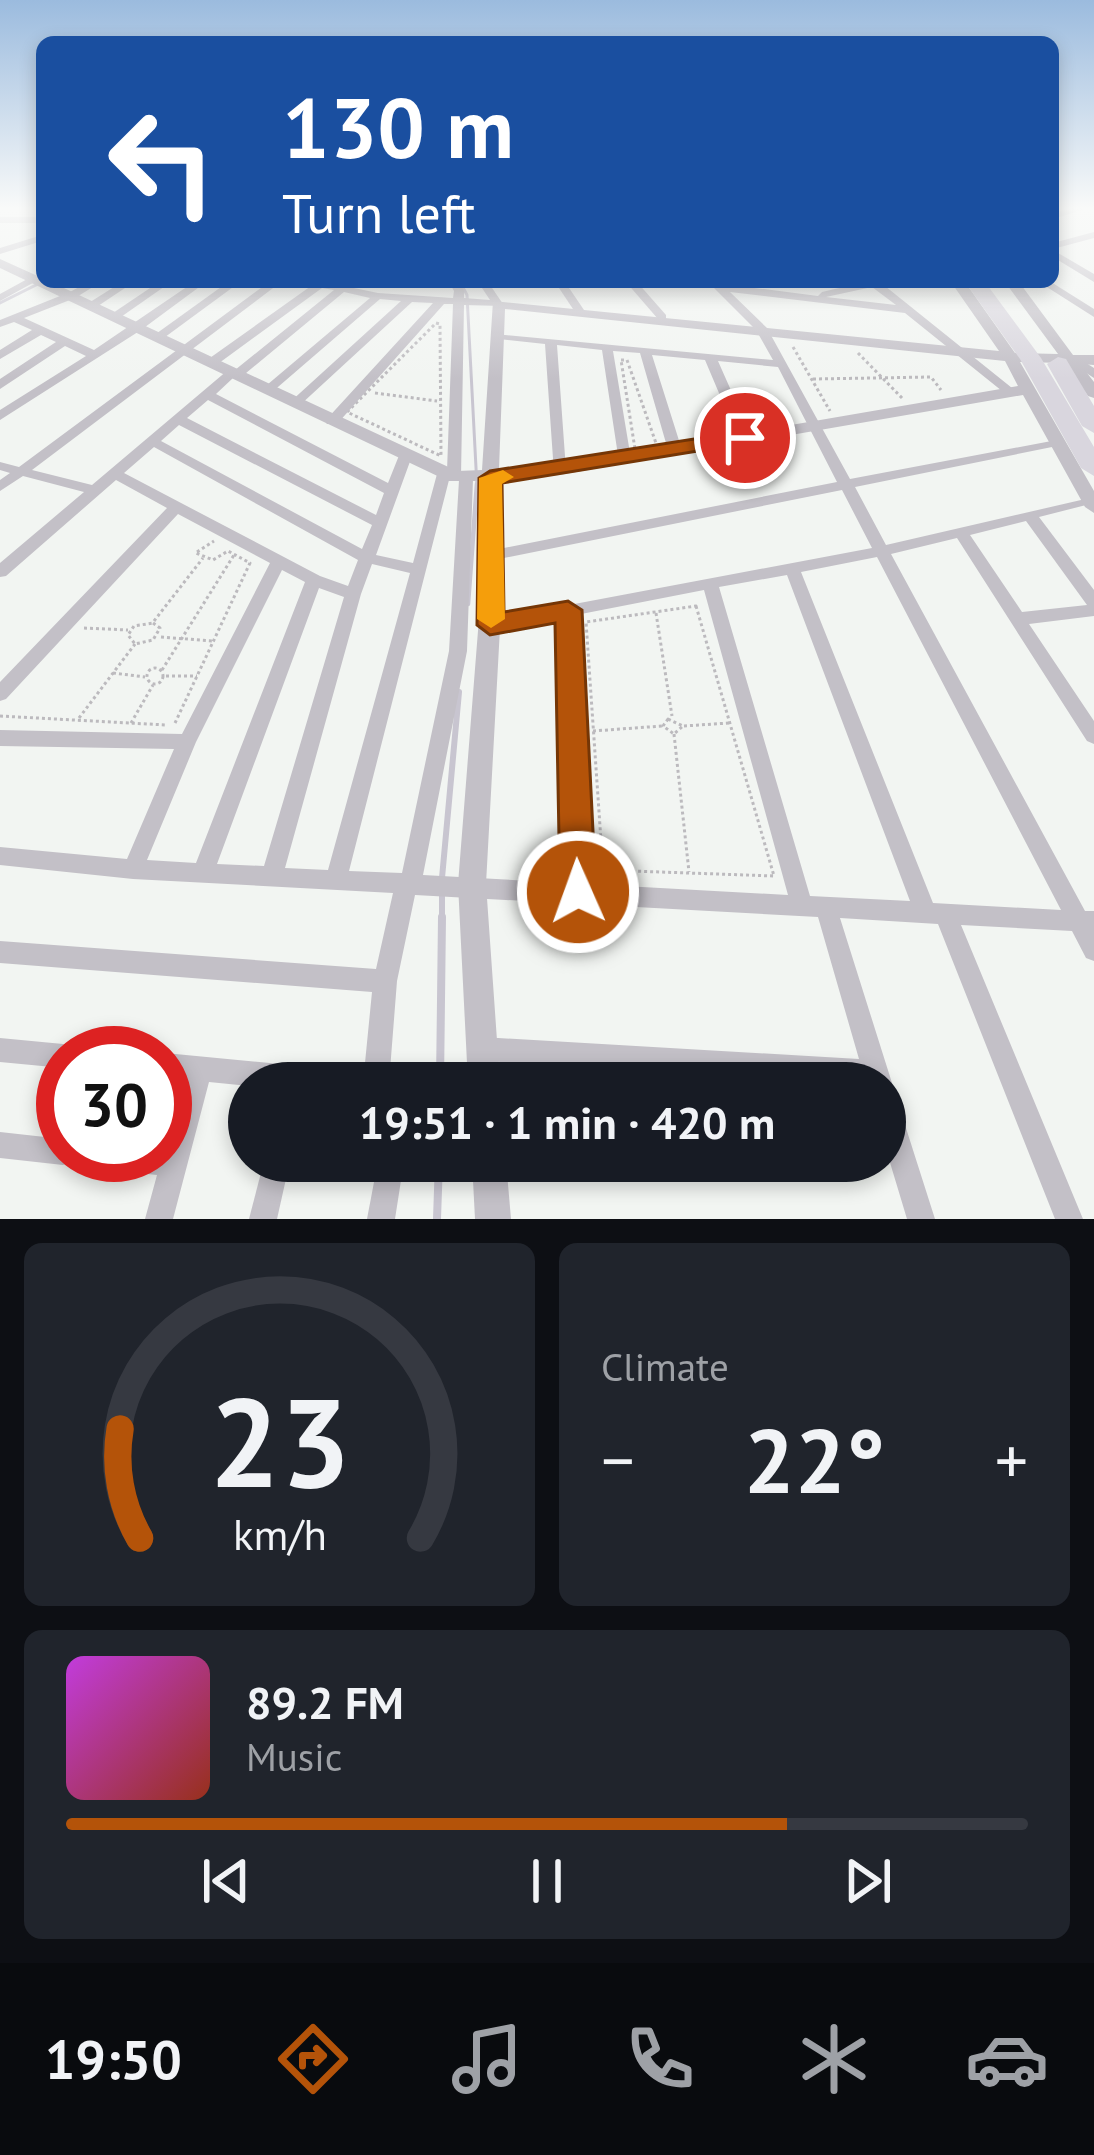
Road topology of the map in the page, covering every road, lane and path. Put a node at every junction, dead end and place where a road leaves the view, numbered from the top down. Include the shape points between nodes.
1 (4, 265) edge
2 (36, 279) edge
3 (44, 288) edge
4 (51, 288) edge
5 (57, 288) edge
6 (120, 288) edge
7 (157, 288) edge
8 (191, 288) edge
9 (228, 288) edge
10 (268, 288) edge
11 (308, 288) edge
12 (337, 288) edge
13 (457, 288) edge
14 (485, 288) edge
15 (564, 288) edge
16 (636, 288) edge
17 (720, 288) edge
18 (739, 288) edge
19 (853, 288) edge
20 (879, 288) edge
21 (963, 288) edge
22 (979, 288) edge
23 (1002, 288) edge
24 (1016, 288) edge
25 (1053, 288) edge
26 (342, 289) junction
27 (378, 296) junction
28 (0, 298) edge
29 (410, 298) junction
30 (813, 298) junction
31 (453, 301) junction
32 (490, 303) junction
33 (92, 306) junction
34 (579, 310) junction
35 (907, 310) junction
36 (1094, 314) edge
37 (114, 317) junction
38 (662, 317) junction
39 (15, 318) junction
40 (436, 323) dead end
41 (0, 324) edge
42 (136, 327) junction
43 (761, 328) junction
44 (41, 330) junction
45 (499, 336) junction
46 (157, 338) junction
47 (65, 341) junction
48 (790, 341) dead end
49 (551, 342) junction
50 (607, 347) junction
51 (184, 350) junction
52 (855, 350) dead end
53 (645, 351) junction
54 (962, 351) junction
55 (92, 354) junction
56 (0, 355) edge
57 (710, 357) junction
58 (1020, 357) junction
59 (627, 360) dead end
60 (1067, 360) junction
61 (1094, 360) edge
62 (211, 363) junction
63 (782, 364) junction
64 (234, 374) junction
65 (1094, 374) edge
66 (882, 378) junction
67 (812, 379) junction
68 (0, 385) edge
69 (267, 390) junction
70 (1020, 391) junction
71 (367, 392) dead end
72 (1094, 393) edge
73 (207, 394) junction
74 (639, 395) junction
75 (626, 396) dead end
76 (946, 396) dead end
77 (440, 402) junction
78 (295, 403) junction
79 (907, 404) dead end
80 (0, 416) edge
81 (178, 419) junction
82 (332, 421) junction
83 (825, 421) junction
84 (1094, 425) edge
85 (745, 438) junction
86 (154, 442) junction
87 (1057, 442) junction
88 (666, 448) junction
89 (405, 456) junction
90 (624, 459) junction
91 (0, 466) edge
92 (1094, 468) edge
93 (559, 470) junction
94 (20, 472) junction
95 (464, 474) junction
96 (117, 475) junction
97 (848, 483) junction
98 (0, 487) edge
99 (392, 490) junction
100 (97, 491) junction
101 (1092, 504) edge
102 (177, 506) junction
103 (1029, 515) junction
104 (380, 523) junction
105 (200, 531) dead end
106 (960, 531) junction
107 (884, 551) junction
108 (235, 554) junction
109 (494, 555) junction
110 (204, 556) junction
111 (367, 558) junction
112 (279, 561) junction
113 (792, 568) junction
114 (420, 570) junction
115 (0, 572) edge
116 (314, 580) junction
117 (710, 584) junction
118 (352, 594) junction
119 (1094, 606) edge
120 (568, 610) junction
121 (656, 612) junction
122 (1017, 619) junction
123 (152, 622) junction
124 (490, 625) junction
125 (72, 627) dead end
126 (130, 631) junction
127 (158, 636) junction
128 (182, 638) junction
129 (213, 641) junction
130 (135, 644) junction
131 (163, 673) junction
132 (113, 674) junction
133 (197, 676) junction
134 (146, 677) junction
135 (153, 683) junction
136 (0, 694) edge
137 (0, 716) edge
138 (672, 718) junction
139 (78, 720) junction
140 (729, 722) junction
141 (131, 723) junction
142 (663, 726) junction
143 (682, 726) junction
144 (593, 731) junction
145 (674, 734) junction
146 (1094, 736) edge
147 (0, 738) edge
148 (187, 742) junction
149 (0, 856) edge
150 (134, 869) junction
151 (203, 873) junction
152 (689, 873) junction
153 (272, 877) junction
154 (338, 878) junction
155 (412, 881) junction
156 (468, 884) junction
157 (578, 892) junction
158 (814, 907) junction
159 (936, 915) junction
160 (1087, 923) edge
161 (1094, 950) edge
162 (0, 952) edge
163 (385, 981) junction
164 (482, 1049) junction
165 (0, 1050) edge
166 (36, 1053) edge
167 (378, 1062) edge
168 (483, 1062) edge
169 (665, 1062) edge
170 (871, 1062) edge
171 (192, 1068) edge
172 (200, 1069) junction
173 (228, 1072) edge
174 (192, 1099) edge
175 (0, 1145) edge
176 (36, 1149) edge
177 (906, 1173) edge
178 (170, 1182) edge
179 (273, 1182) edge
180 (387, 1182) edge
181 (490, 1182) edge
182 (159, 1219) edge
183 (263, 1219) edge
184 (381, 1219) edge
185 (493, 1219) edge
186 (920, 1219) edge
187 (1069, 1219) edge

1 - 2 street
3 - 28 street
4 - 39 street
5 - 33 street
6 - 33 street
7 - 37 street
8 - 42 street
9 - 46 street
10 - 51 street
11 - 62 street
12 - 26 street
13 - 31 street
14 - 32 street
15 - 34 street
16 - 38 street
17 - 43 street
18 - 30 street
19 - 30 street
20 - 35 street
21 - 58 street
22 - 58 highway
23 - 60 highway
24 - 60 street
25 - 36 street
26 - 27 street
26 - 64 street
27 - 29 street
27 - 69 street
29 - 31 street
29 - 78 street
30 - 35 street
31 - 32 street
31 - 82 street
31 - 95 street
32 - 34 street
32 - 45 street
33 - 37 street
34 - 38 street
35 - 54 street
37 - 42 street
38 - 43 street
39 - 41 street
39 - 44 street
40 - 77 path
42 - 46 street
42 - 55 street
43 - 54 street
43 - 63 street
44 - 47 street
44 - 56 street
45 - 49 street
45 - 95 street
46 - 51 street
47 - 55 street
47 - 68 street
48 - 67 path
49 - 50 street
49 - 93 street
50 - 53 street
50 - 90 street
51 - 62 street
51 - 94 street
52 - 66 path
53 - 57 street
53 - 88 street
54 - 58 street
54 - 70 street
55 - 80 street
57 - 63 street
57 - 85 street
58 - 60 street
58 - 70 street
58 - 92 highway
59 - 74 path
60 - 61 street
60 - 65 street
60 - 72 street
60 - 84 highway
62 - 64 street
63 - 83 street
64 - 69 street
64 - 73 street
66 - 67 path
66 - 76 path via 932,377
66 - 79 path
67 - 83 path
69 - 78 street
70 - 83 street
70 - 87 street
71 - 77 path
73 - 81 street
73 - 99 street
74 - 75 path
74 - 88 path
77 - 95 path
78 - 82 street
81 - 86 street
81 - 104 street
82 - 89 street
83 - 85 street
83 - 97 street
85 - 88 street
86 - 96 street
86 - 111 street
87 - 97 street
87 - 101 street
88 - 90 street
89 - 95 street
89 - 99 street
90 - 93 street
91 - 94 street
93 - 95 street
94 - 98 street
94 - 100 street
95 - 109 street
95 - 114 street
95 - 155 street via 458,651
96 - 100 street
96 - 102 street
97 - 107 street
97 - 109 street
99 - 104 street
100 - 115 street
101 - 103 street
102 - 112 street
102 - 136 street
103 - 106 street
103 - 119 street
104 - 111 street
105 - 110 path via 216,540 196,553
106 - 107 street
106 - 122 street
107 - 113 street
107 - 160 street
108 - 110 path
108 - 128 path
108 - 129 path via 250,563
109 - 124 street
110 - 123 path
111 - 114 street
111 - 118 street
112 - 116 street
112 - 148 street
113 - 117 street
113 - 159 street
114 - 154 street
116 - 118 street
116 - 151 street
117 - 120 street
117 - 158 street
118 - 153 street
119 - 122 street
120 - 124 street
120 - 157 street
121 - 138 path
121 - 140 path via 696,606
121 - 144 path via 586,622
122 - 146 street
123 - 126 path
123 - 127 path
124 - 156 street
125 - 126 path
126 - 130 path
127 - 128 path
127 - 130 path
128 - 129 path
128 - 131 path
129 - 133 path
130 - 132 path
131 - 133 path
131 - 134 path
131 - 135 path
132 - 134 path
132 - 139 path
133 - 141 path via 174,725
134 - 135 path
135 - 141 path
137 - 139 path
138 - 142 path
138 - 143 path
139 - 141 path
140 - 143 path
140 - 152 path via 774,876
142 - 144 path
142 - 145 path
143 - 145 path
144 - 152 path via 602,870
145 - 152 path
147 - 148 street
148 - 150 street
149 - 150 street
150 - 151 street
151 - 153 street
153 - 154 street
154 - 155 street
155 - 156 street
155 - 163 street
156 - 157 street
156 - 164 street
157 - 158 street
158 - 159 street
158 - 170 street
159 - 160 street
159 - 187 street
160 - 161 street
162 - 163 street
163 - 167 street
164 - 168 street
164 - 169 street
165 - 166 street
171 - 172 street
172 - 173 street
172 - 174 street
175 - 176 street
177 - 186 street
178 - 182 street
179 - 183 street
180 - 184 street
181 - 185 street

